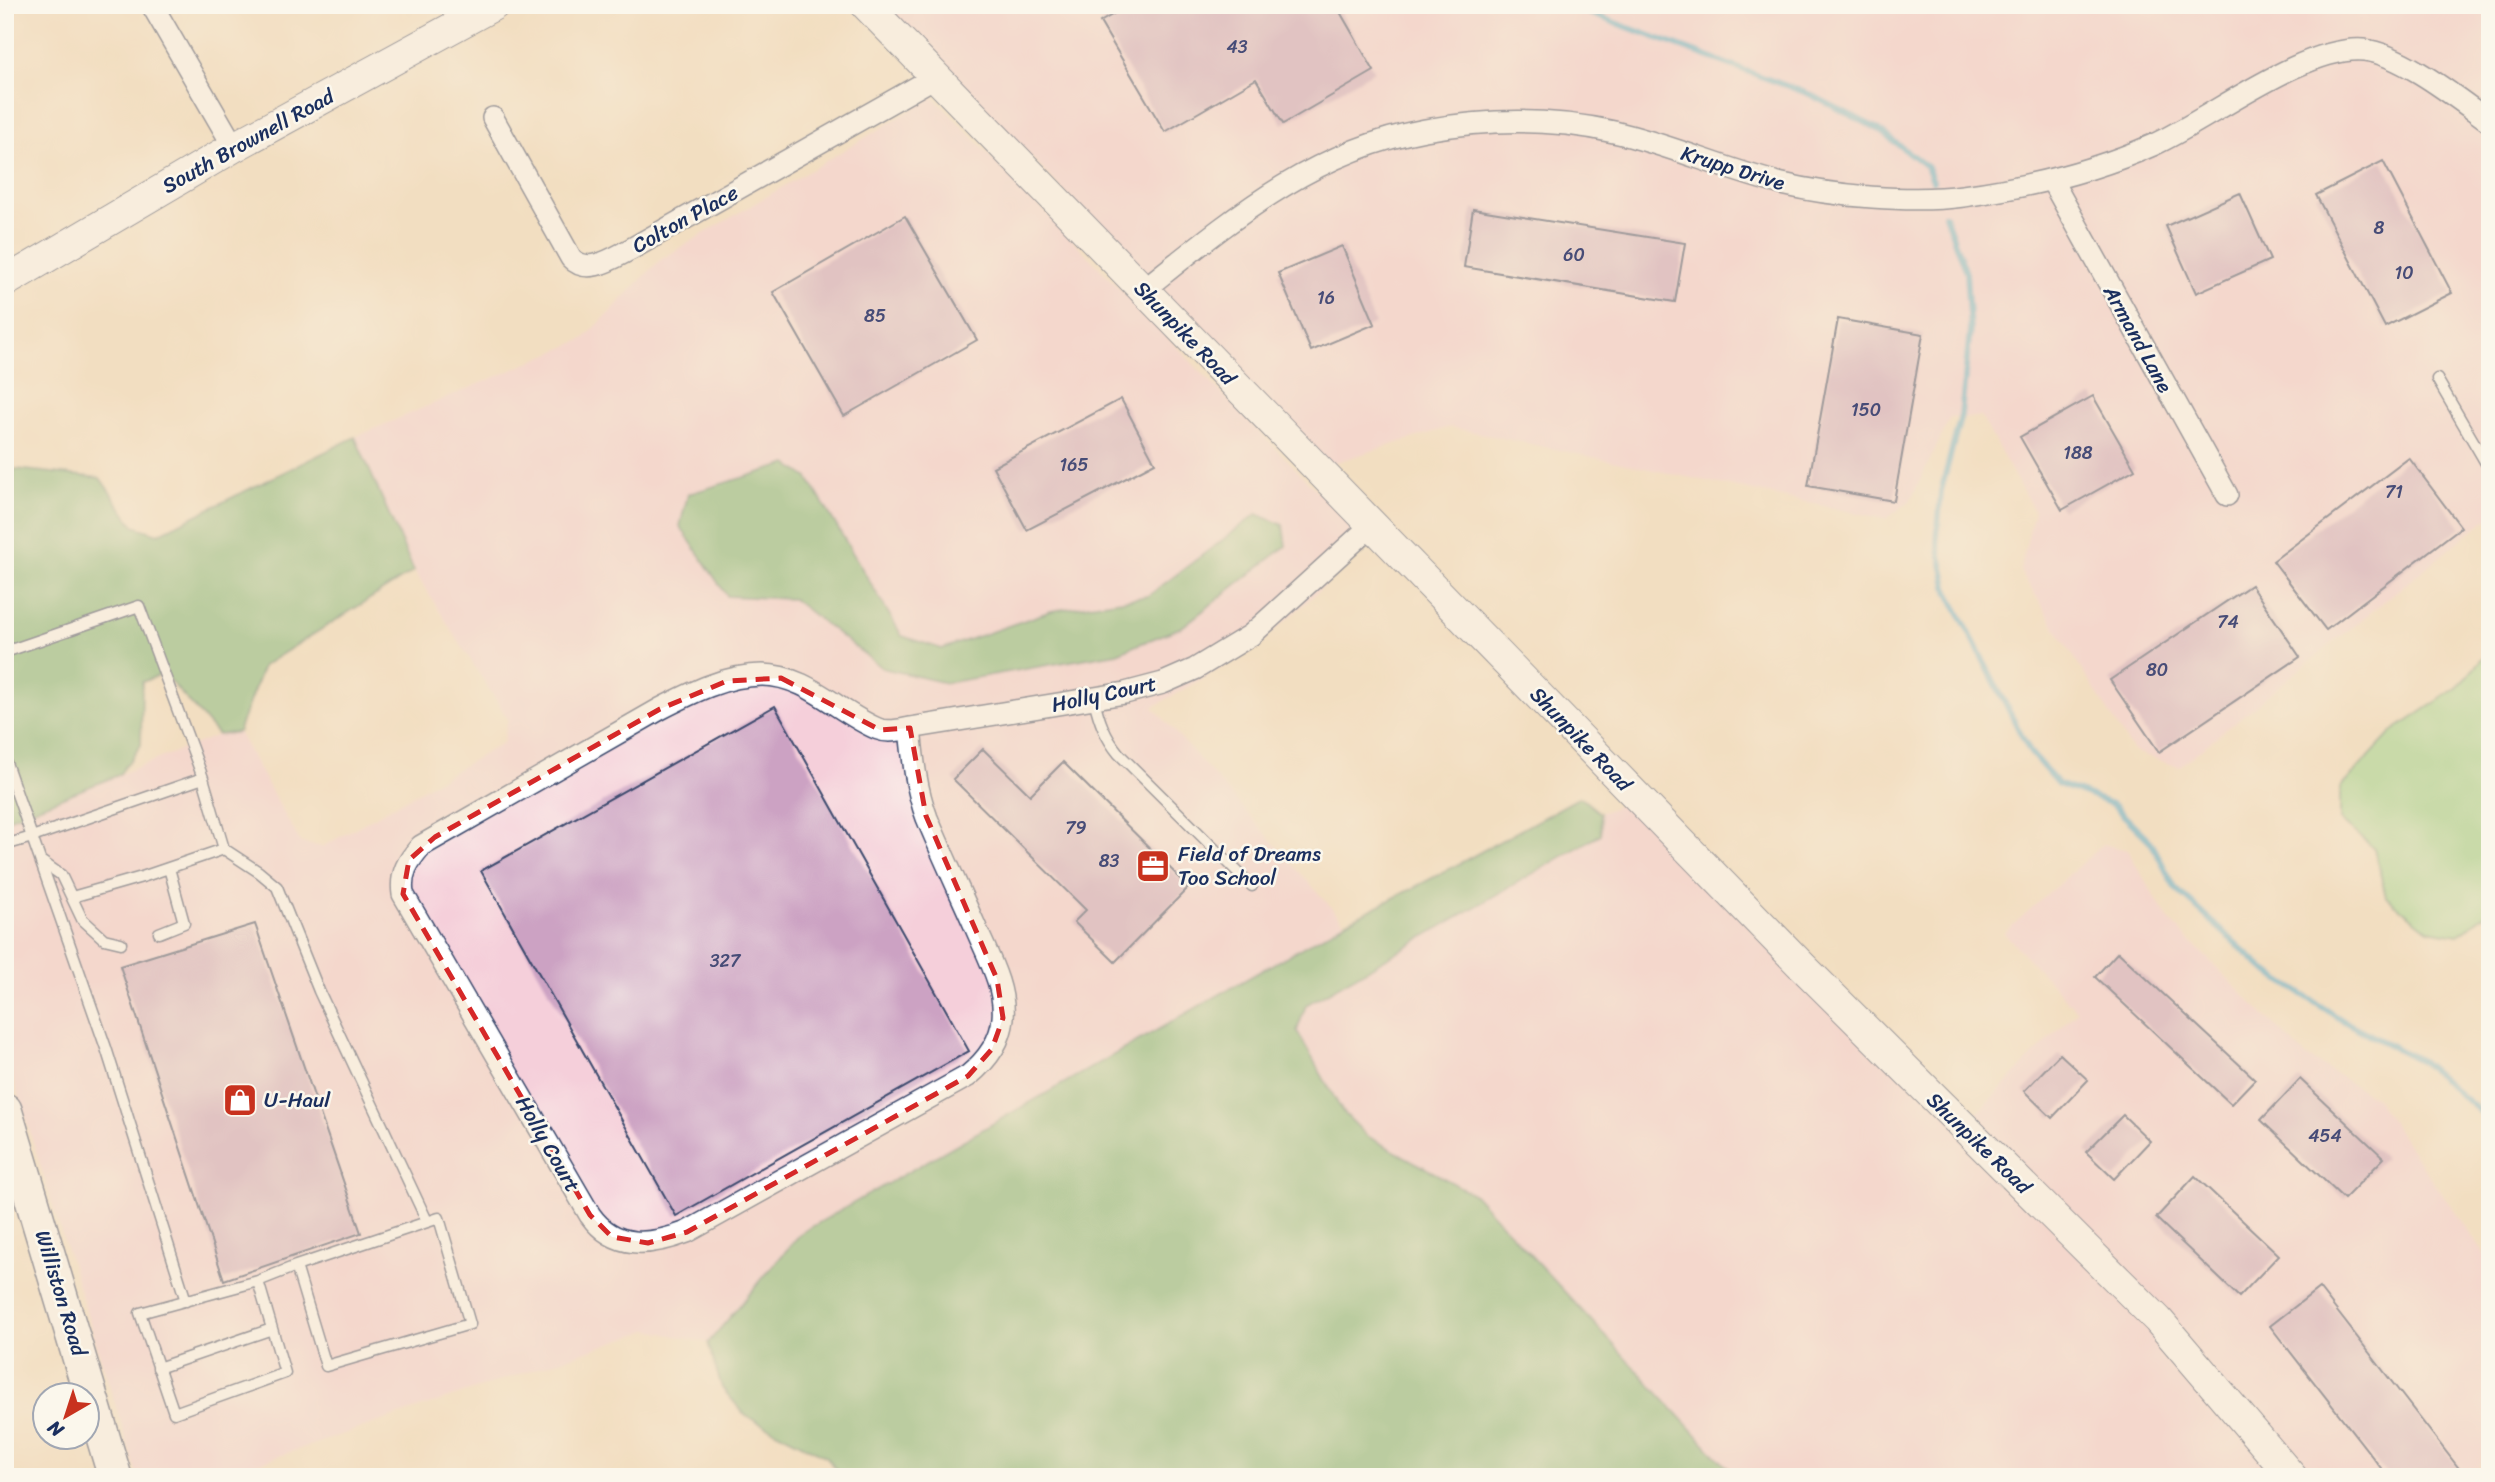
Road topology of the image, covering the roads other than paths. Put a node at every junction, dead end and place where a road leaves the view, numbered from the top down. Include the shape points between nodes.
1 (152, 5) edge
2 (494, 5) edge
3 (866, 5) edge
4 (935, 77) junction
5 (493, 118) dead end
6 (2490, 122) edge
7 (234, 147) junction
8 (2052, 181) junction
9 (5, 282) edge
10 (1143, 290) junction
11 (2437, 379) dead end
12 (2490, 470) edge
13 (2227, 495) dead end
14 (1372, 525) junction
15 (5, 652) edge
16 (1094, 699) junction
17 (910, 728) junction
18 (5, 760) edge
19 (203, 778) junction
20 (32, 838) junction
21 (5, 845) edge
22 (224, 849) junction
23 (41, 862) junction
24 (169, 868) junction
25 (1252, 887) dead end
26 (72, 897) junction
27 (159, 933) dead end
28 (121, 943) dead end
29 (5, 1110) edge
30 (427, 1222) junction
31 (296, 1266) junction
32 (258, 1281) junction
33 (186, 1301) junction
34 (272, 1329) junction
35 (158, 1368) junction
36 (115, 1477) edge
37 (2292, 1477) edge

1 - 7 street
2 - 7 street, South Brownell Road
3 - 4 street, Shunpike Road
4 - 5 street, Colton Place via 643,243 594,265 582,266 570,258
4 - 10 street, Shunpike Road
6 - 8 street, Krupp Drive via 2382,54 2343,51 2283,72 2157,143
7 - 9 street, South Brownell Road
8 - 10 street, Krupp Drive via 1922,199 1815,191 1614,132 1518,122 1460,124 1400,135 1313,168 1253,204
8 - 13 street, Armand Lane
10 - 14 street, Shunpike Road
11 - 12 lane
14 - 16 street, Holly Court via 1231,649 1163,683
14 - 37 street, Shunpike Road via 1895,1060 2120,1280
15 - 19 lane via 139,606
16 - 17 street, Holly Court
16 - 25 lane via 1108,740 1119,754
17 - 17 street, Holly Court via 880,730 810,689 781,678 765,675 727,681 660,709 435,837 409,860 401,882 403,894 590,1215 612,1237 648,1243 687,1232 968,1076 992,1049 1003,1018 997,979 926,816 914,771
18 - 20 lane
19 - 20 lane
19 - 22 lane
20 - 21 lane
20 - 23 lane
22 - 24 lane
22 - 30 lane via 277,887 322,998
23 - 26 lane via 61,875
23 - 33 lane
24 - 26 lane
24 - 27 lane via 184,923
26 - 28 lane via 82,919 104,939
29 - 36 main road, Williston Road
30 - 31 lane
30 - 31 lane via 439,1218 470,1324 326,1366
31 - 32 lane
32 - 33 lane
32 - 34 lane
33 - 35 lane via 139,1313
34 - 35 lane
34 - 35 lane via 285,1373 174,1413

